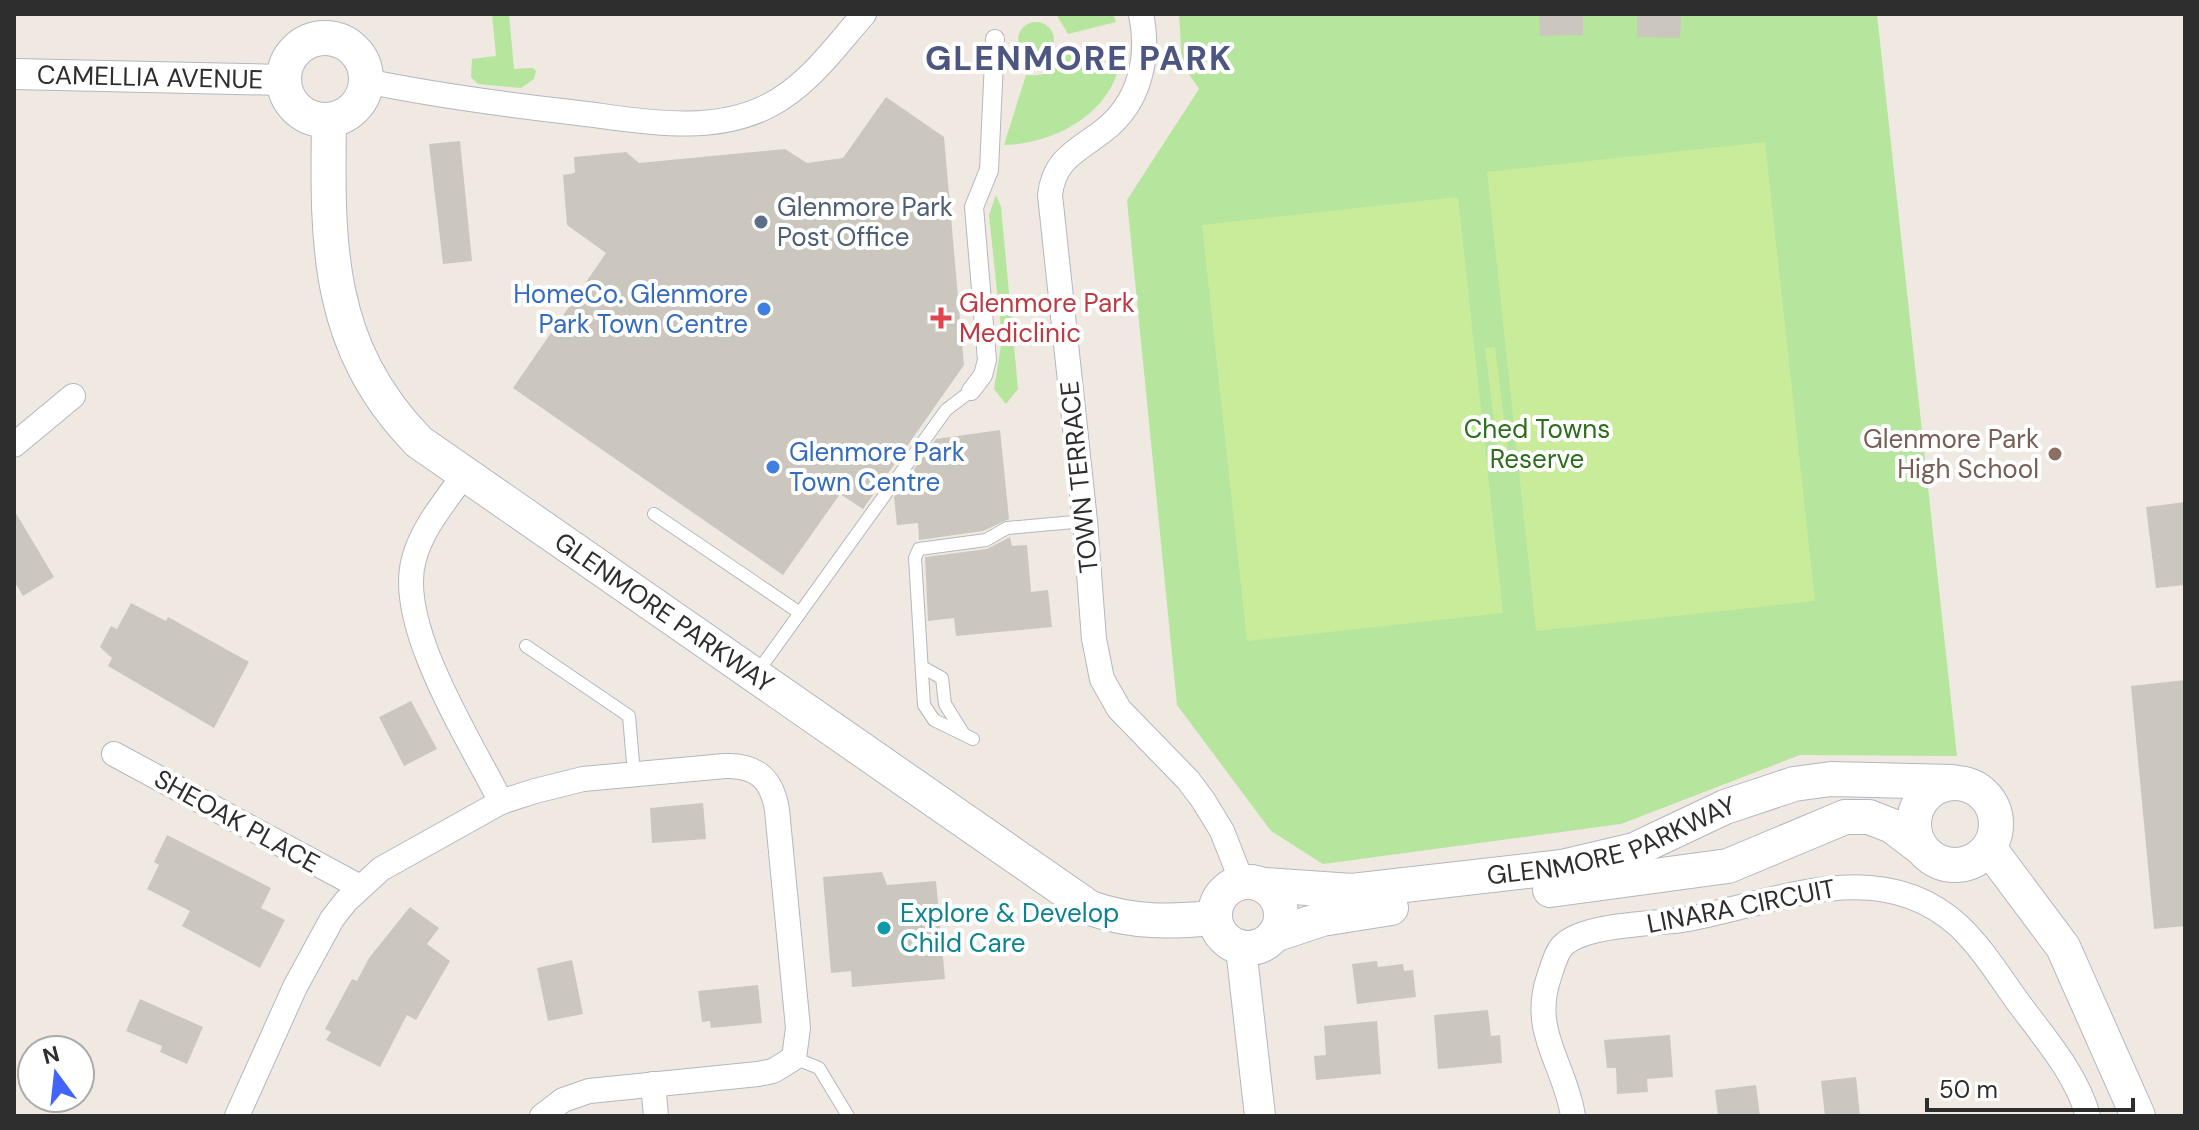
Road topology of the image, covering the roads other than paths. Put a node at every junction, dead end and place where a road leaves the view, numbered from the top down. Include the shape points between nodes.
1 (864, 14) edge
2 (1141, 14) edge
3 (319, 26) edge
4 (995, 39) dead end
5 (14, 74) edge
6 (284, 80) junction
7 (366, 81) junction
8 (329, 120) junction
9 (971, 391) joint
10 (73, 396) dead end
11 (14, 445) edge
12 (463, 476) junction
13 (654, 514) dead end
14 (1085, 521) junction
15 (800, 613) junction
16 (526, 646) dead end
17 (922, 667) junction
18 (754, 676) junction
19 (114, 754) dead end
20 (634, 774) junction
21 (1953, 782) junction
22 (501, 802) junction
23 (1921, 848) junction
24 (1989, 848) junction
25 (1253, 884) junction
26 (360, 887) junction
27 (1215, 918) junction
28 (1274, 935) junction
29 (1241, 948) junction
30 (794, 1058) junction
31 (653, 1084) junction
32 (237, 1116) edge
33 (542, 1116) edge
34 (656, 1116) edge
35 (848, 1116) edge
36 (1260, 1116) edge
37 (1573, 1116) edge
38 (2088, 1116) edge
39 (2138, 1116) edge

1 - 7 street via 792,92 757,111 719,122 669,123 546,109
2 - 14 street, TOWN TERRACE via 1144,59 1130,100 1103,131 1063,159 1050,195
3 - 6 main road via 288,61
3 - 7 main road via 348,45 362,62
4 - 9 street via 989,170 974,207 988,344 983,375
5 - 6 street, CAMELLIA AVENUE
6 - 8 main road via 291,104 302,114
7 - 8 main road via 359,103
8 - 12 main road, GLENMORE PARKWAY via 332,269 352,346 377,393 406,428
9 - 15 lane via 946,410
10 - 11 street
12 - 18 main road, GLENMORE PARKWAY
12 - 22 street via 419,546 411,569 410,605 424,649
13 - 15 lane
14 - 17 lane via 1007,528 986,540 919,549 915,558
14 - 25 street, TOWN TERRACE via 1102,679 1119,709 1203,800
15 - 18 lane
16 - 20 lane via 629,716
17 - 17 lane via 924,705 934,720 968,736 945,704 942,678
18 - 27 main road, GLENMORE PARKWAY via 1090,908 1154,923
19 - 26 street, SHEOAK PLACE
20 - 22 street via 559,784
20 - 30 street via 743,766 768,782 777,810 797,1013
21 - 23 main road via 1927,792 1918,803 1913,817
21 - 24 main road via 1980,790 1990,802 1996,830
21 - 25 main road, GLENMORE PARKWAY via 1831,779 1794,784 1725,807 1634,850 1562,867 1352,891
22 - 26 street via 400,856
23 - 24 main road via 1944,864 1959,865
23 - 28 main road, GLENMORE PARKWAY via 1892,826 1869,817 1845,817 1755,856 1707,870 1350,914
24 - 39 main road via 2063,947
25 - 27 main road via 1224,891
25 - 28 main road via 1279,902 1282,914
26 - 32 street via 332,919 295,987
27 - 29 main road via 1224,937
28 - 29 main road via 1260,946
29 - 36 street
30 - 31 street via 758,1074
30 - 35 lane via 819,1068
31 - 33 street via 589,1091 563,1100
31 - 34 street
37 - 38 street, LINARA CIRCUIT via 1541,1011 1557,956 1567,941 1588,932 1704,915 1813,889 1857,886 1914,898 1958,925 2062,1063

